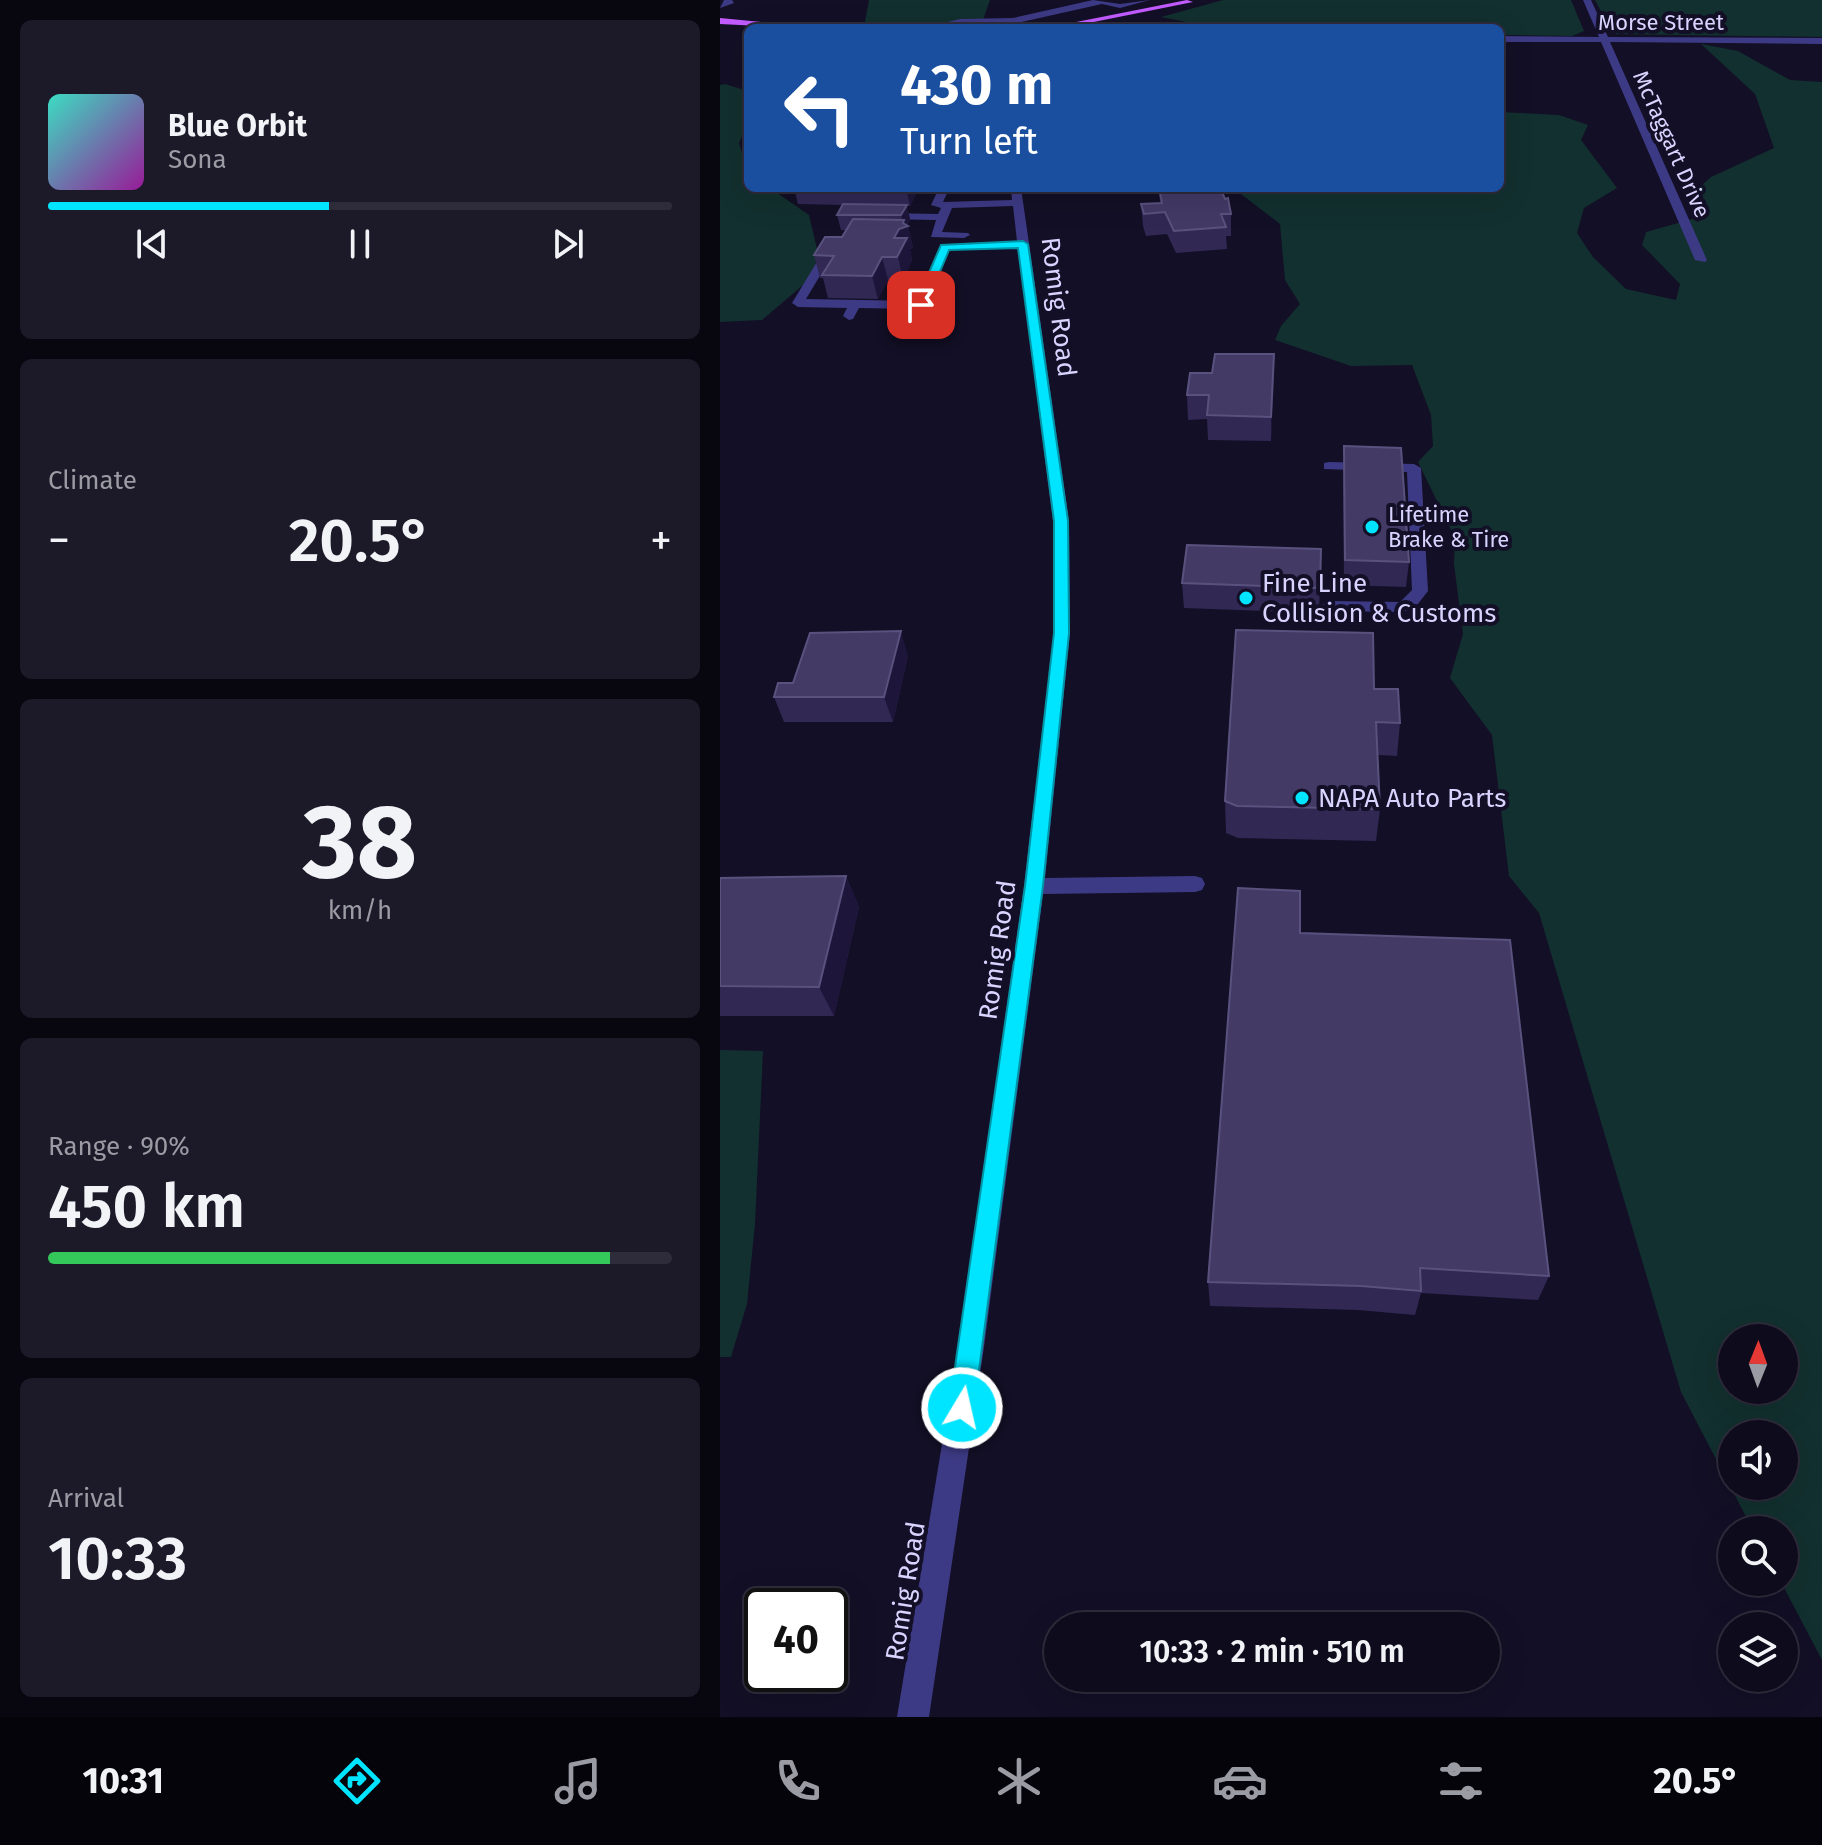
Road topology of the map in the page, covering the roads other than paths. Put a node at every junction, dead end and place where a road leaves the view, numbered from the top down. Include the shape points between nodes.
1 (728, 0) edge
2 (1146, 0) edge
3 (1587, 0) edge
4 (1044, 1) edge
5 (1098, 1) edge
6 (1187, 1) edge
7 (1127, 4) junction
8 (1086, 5) junction
9 (720, 6) edge
10 (1137, 10) junction
11 (1041, 15) junction
12 (1106, 15) junction
13 (720, 21) edge
14 (752, 24) edge
15 (949, 24) edge
16 (1067, 24) edge
17 (1124, 24) edge
18 (1504, 39) edge
19 (1605, 40) junction
20 (1822, 41) edge
21 (941, 192) edge
22 (1017, 196) edge
23 (944, 212) junction
24 (864, 216) edge
25 (1022, 238) junction
26 (830, 249) edge
27 (1701, 260) dead end
28 (1329, 466) dead end
29 (1328, 606) dead end
30 (1195, 884) dead end
31 (1034, 886) junction
32 (913, 1717) edge

1 - 9 street
2 - 7 street
3 - 19 street, McTaggart Drive
4 - 11 street
5 - 7 street
5 - 8 street
6 - 10 main road
6 - 17 main road
7 - 10 street
8 - 11 street
8 - 12 street
10 - 12 main road
11 - 15 street
12 - 16 main road
13 - 14 main road
18 - 19 street, Morse Street
19 - 20 street, Morse Street
19 - 27 street, McTaggart Drive
21 - 23 street via 936,205
22 - 23 street
22 - 25 street, Romig Road
23 - 24 street
23 - 25 street via 935,235
25 - 26 street via 945,247 918,311 798,303
25 - 31 street, Romig Road via 1062,555 1062,633
28 - 29 street via 1414,468 1420,591 1400,607
30 - 31 street
31 - 32 street, Romig Road via 971,1347

